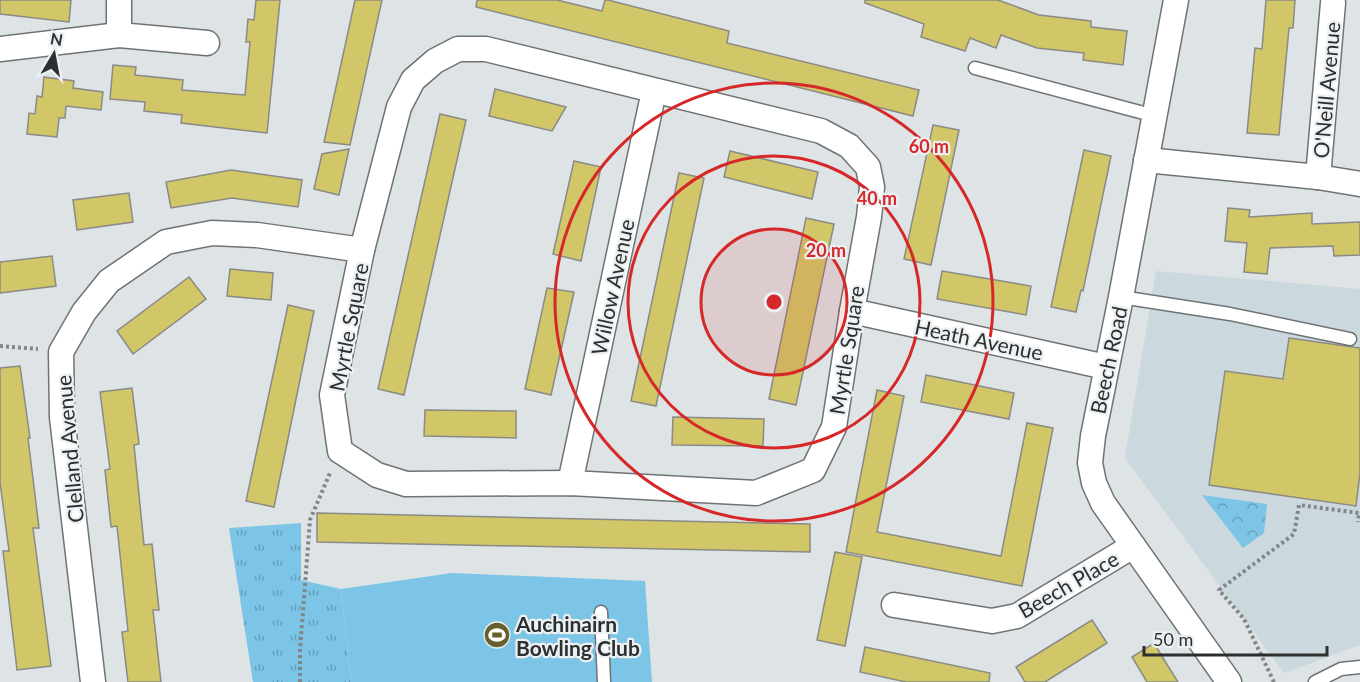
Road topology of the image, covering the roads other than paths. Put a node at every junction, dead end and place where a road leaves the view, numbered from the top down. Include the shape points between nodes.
1 (118, 0) edge
2 (1176, 0) edge
3 (1333, 3) dead end
4 (119, 35) junction
5 (207, 43) dead end
6 (0, 50) edge
7 (975, 68) dead end
8 (654, 91) junction
9 (1155, 116) junction
10 (1146, 160) junction
11 (1318, 177) junction
12 (1360, 184) edge
13 (362, 250) junction
14 (1121, 297) junction
15 (852, 311) junction
16 (1350, 339) dead end
17 (1106, 367) junction
18 (570, 483) junction
19 (1133, 546) junction
20 (894, 605) dead end
21 (601, 612) dead end
22 (1360, 667) edge
23 (93, 682) edge
24 (604, 682) edge
25 (1229, 682) edge
26 (1315, 682) edge

1 - 4 street
2 - 9 street, Beech Road
3 - 11 street, O'Neill Avenue
4 - 5 street
4 - 6 street
7 - 9 lane
8 - 13 street, Myrtle Square via 486,49 458,49 435,61 413,80 399,107
8 - 15 street, Myrtle Square via 821,131 849,146 868,167 872,187 869,217
8 - 18 street, Willow Avenue
9 - 10 street, Beech Road
10 - 11 street, O'Neill Avenue
10 - 14 street, Beech Road
11 - 12 street, O'Neill Avenue
13 - 18 street, Myrtle Square via 333,395 340,451 377,475 406,484
13 - 23 street, Clelland Avenue via 223,233 166,242 109,281 84,312 61,352 62,417
14 - 16 lane
14 - 17 street, Beech Road
15 - 17 street, Heath Avenue
15 - 18 street, Myrtle Square via 834,427 813,470 756,493
17 - 19 street, Beech Road via 1090,463 1103,503
19 - 20 street, Beech Place via 1017,616 992,621
19 - 25 street, Beech Road
21 - 24 lane
22 - 26 lane via 1341,669

